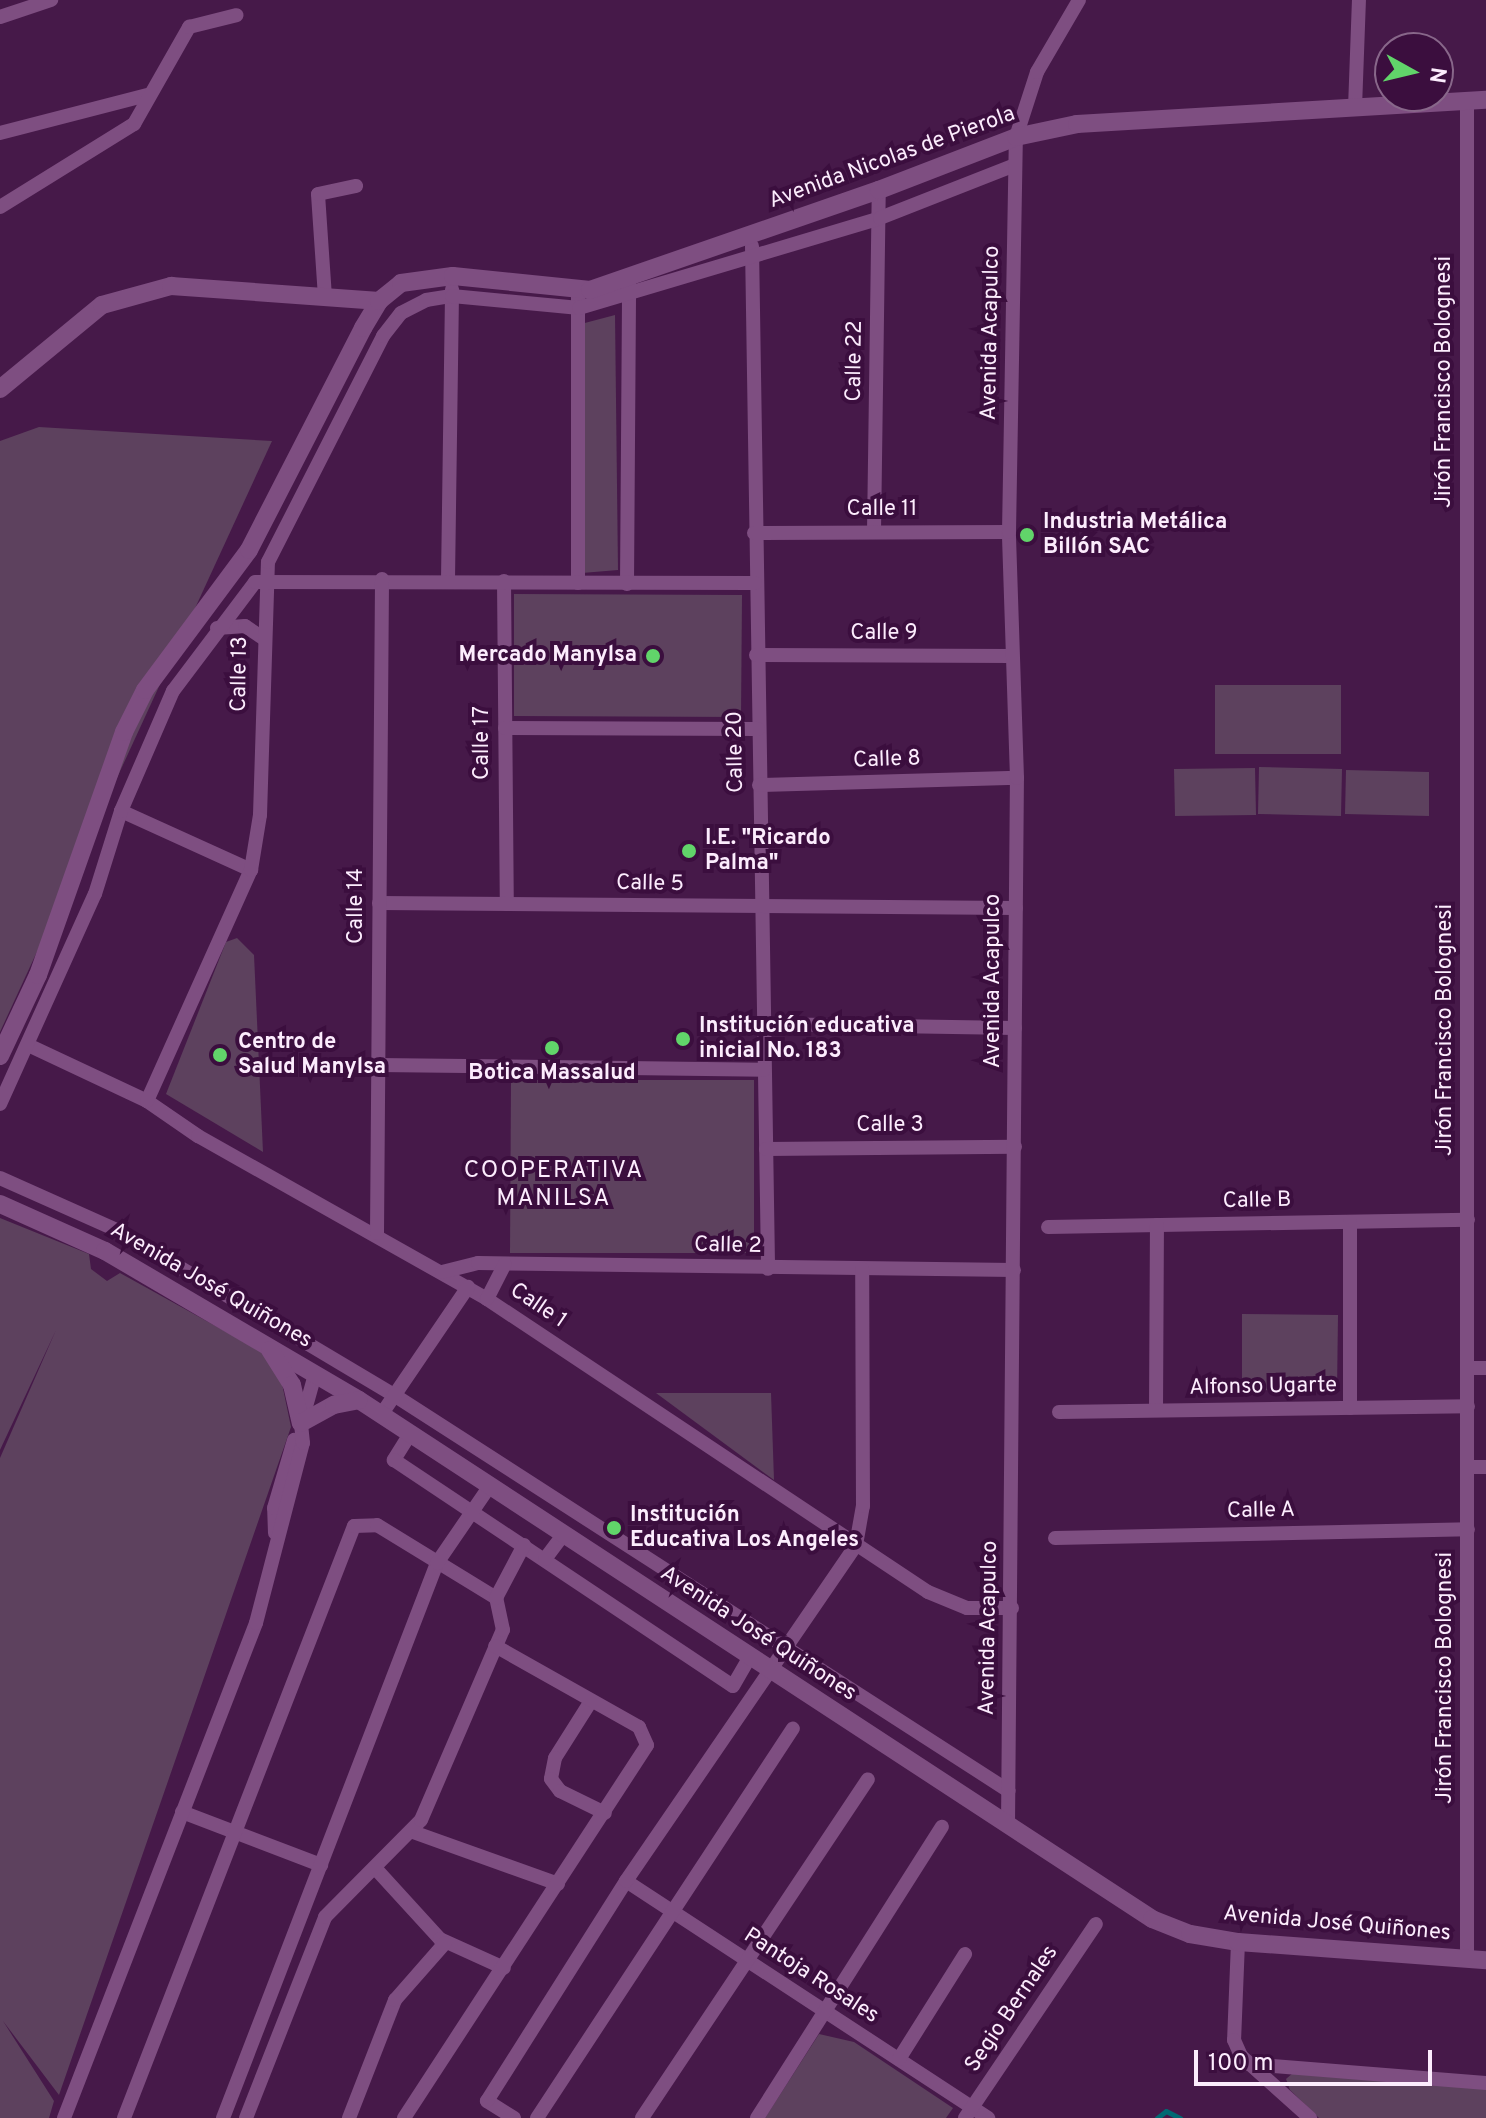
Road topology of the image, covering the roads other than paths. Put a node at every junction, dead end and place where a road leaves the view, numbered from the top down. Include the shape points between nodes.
1 (51, 0) edge
2 (1079, 0) edge
3 (1359, 0) edge
4 (237, 15) dead end
5 (0, 17) edge
6 (147, 95) junction
7 (1477, 101) edge
8 (1355, 108) junction
9 (0, 133) edge
10 (1016, 137) junction
11 (1015, 165) junction
12 (356, 186) dead end
13 (879, 190) junction
14 (0, 207) edge
15 (880, 218) junction
16 (752, 234) junction
17 (752, 255) junction
18 (630, 274) junction
19 (453, 276) junction
20 (629, 293) junction
21 (452, 296) junction
22 (325, 297) junction
23 (578, 299) junction
24 (379, 301) junction
25 (0, 389) edge
26 (874, 532) junction
27 (1009, 532) junction
28 (754, 533) junction
29 (264, 579) junction
30 (382, 579) junction
31 (448, 580) junction
32 (504, 581) junction
33 (578, 583) junction
34 (755, 583) junction
35 (627, 584) junction
36 (217, 628) junction
37 (263, 638) junction
38 (756, 655) junction
39 (1012, 656) junction
40 (505, 728) junction
41 (758, 729) junction
42 (1017, 778) junction
43 (759, 785) junction
44 (121, 811) junction
45 (251, 870) junction
46 (379, 903) junction
47 (507, 904) junction
48 (761, 907) junction
49 (1016, 908) junction
50 (764, 1024) junction
51 (1015, 1028) junction
52 (28, 1045) junction
53 (0, 1056) edge
54 (378, 1065) junction
55 (764, 1070) junction
56 (147, 1101) junction
57 (0, 1104) edge
58 (1015, 1147) junction
59 (766, 1149) junction
60 (0, 1178) edge
61 (0, 1204) edge
62 (1468, 1220) junction
63 (1350, 1222) junction
64 (1157, 1225) junction
65 (1048, 1227) dead end
66 (377, 1233) junction
67 (505, 1264) junction
68 (768, 1269) junction
69 (862, 1269) junction
70 (1014, 1270) junction
71 (442, 1272) junction
72 (468, 1287) junction
73 (487, 1299) junction
74 (264, 1341) junction
75 (1468, 1368) junction
76 (1486, 1368) edge
77 (315, 1374) junction
78 (394, 1395) junction
79 (359, 1400) junction
80 (1468, 1406) junction
81 (1350, 1408) junction
82 (1156, 1410) junction
83 (1059, 1412) dead end
84 (381, 1415) junction
85 (301, 1423) junction
86 (410, 1434) junction
87 (1468, 1467) junction
88 (1486, 1467) edge
89 (489, 1487) junction
90 (473, 1511) junction
91 (1468, 1529) junction
92 (563, 1535) junction
93 (1055, 1538) dead end
94 (524, 1545) junction
95 (856, 1545) junction
96 (545, 1559) junction
97 (437, 1563) junction
98 (496, 1598) junction
99 (1012, 1608) junction
100 (785, 1645) junction
101 (495, 1646) junction
102 (749, 1658) junction
103 (767, 1670) junction
104 (591, 1701) junction
105 (793, 1729) dead end
106 (868, 1779) dead end
107 (1009, 1791) junction
108 (182, 1812) junction
109 (605, 1813) junction
110 (1008, 1825) junction
111 (942, 1827) dead end
112 (235, 1832) junction
113 (413, 1832) junction
114 (321, 1865) junction
115 (376, 1869) junction
116 (626, 1881) junction
117 (558, 1884) junction
118 (674, 1912) junction
119 (1096, 1924) dead end
120 (1238, 1942) junction
121 (445, 1943) junction
122 (965, 1954) dead end
123 (1467, 1958) junction
124 (745, 1959) junction
125 (1486, 1960) edge
126 (504, 1968) junction
127 (825, 2011) junction
128 (899, 2059) junction
129 (1249, 2064) junction
130 (1486, 2083) edge
131 (969, 2113) edge
132 (64, 2118) edge
133 (124, 2118) edge
134 (223, 2118) edge
135 (246, 2118) edge
136 (349, 2118) edge
137 (404, 2118) edge
138 (514, 2118) edge
139 (537, 2118) edge
140 (642, 2118) edge
141 (757, 2118) edge
142 (988, 2118) edge
143 (1310, 2118) edge

1 - 5 street
2 - 10 street, Avenida Acapulco via 1037,72
3 - 8 street
4 - 6 street via 189,27
6 - 9 street
6 - 14 street via 134,124 119,137
7 - 8 street, Avenida Nicolas de Pierola
7 - 62 street, Jirón Francisco Bolognesi
8 - 10 street, Avenida Nicolas de Pierola via 1077,124
10 - 11 street, Avenida Acapulco
10 - 13 street, Avenida Nicolas de Pierola
11 - 15 street
11 - 27 street, Avenida Acapulco
12 - 22 street via 318,194
13 - 15 street, Calle 22
13 - 16 street, Avenida Nicolas de Pierola
15 - 17 street
15 - 26 street, Calle 22
16 - 17 street, Calle 20
16 - 18 street, Avenida Nicolas de Pierola
17 - 20 street
17 - 28 street, Calle 20
18 - 20 street
18 - 23 street, Avenida Nicolas de Pierola
19 - 21 street
19 - 23 street, Avenida Nicolas de Pierola
19 - 24 street, Avenida Nicolas de Pierola via 401,283
20 - 23 street
20 - 35 street
21 - 23 street
21 - 29 street, Calle 13 via 426,300 401,313 383,336
21 - 31 street
22 - 24 street
22 - 25 street via 171,286 102,305
23 - 33 street
24 - 53 street via 249,550 174,647 124,732 38,975
26 - 27 street, Calle 11
26 - 28 street, Calle 11
27 - 39 street, Avenida Acapulco
28 - 34 street, Calle 20
29 - 30 street
29 - 36 street via 247,588
29 - 37 street, Calle 13
30 - 31 street
30 - 46 street, Calle 14
31 - 32 street
32 - 33 street
32 - 40 street, Calle 17
33 - 35 street
34 - 35 street
34 - 38 street, Calle 20
36 - 37 street via 245,626
36 - 44 street via 173,691
37 - 45 street, Calle 13 via 260,815
38 - 39 street, Calle 9
38 - 41 street, Calle 20
39 - 42 street, Avenida Acapulco
40 - 41 street
40 - 47 street, Calle 17
41 - 43 street, Calle 20
42 - 43 street, Calle 8
42 - 49 street, Avenida Acapulco
43 - 48 street, Calle 20
44 - 45 street
44 - 52 street via 95,894
45 - 56 street, Calle 13
46 - 47 street, Calle 5
46 - 54 street, Calle 14
47 - 48 street, Calle 5
48 - 49 street, Calle 5
48 - 50 street, Calle 20
49 - 51 street, Avenida Acapulco
50 - 51 street
50 - 55 street, Calle 20
51 - 58 street, Avenida Acapulco
52 - 56 street, Calle 1
52 - 57 street
54 - 55 street
54 - 66 street, Calle 14
55 - 59 street, Calle 20
56 - 66 street, Calle 1 via 198,1136
58 - 59 street, Calle 3
58 - 70 street, Avenida Acapulco
59 - 68 street, Calle 20
60 - 78 street via 117,1230
61 - 74 street, Avenida José Quiñones via 105,1251
62 - 63 street, Calle B
62 - 75 street, Jirón Francisco Bolognesi
63 - 64 street, Calle B
63 - 81 street
64 - 65 street, Calle B
64 - 82 street
66 - 71 street, Calle 1
67 - 68 street, Calle 2
67 - 71 street, Calle 2
67 - 73 street
68 - 69 street, Calle 2
69 - 70 street, Calle 2
69 - 95 street via 863,1506
70 - 99 street, Avenida Acapulco
71 - 72 street, Calle 1
72 - 73 street, Calle 1
72 - 78 street
73 - 95 street, Calle 1
74 - 77 street, Avenida José Quiñones
74 - 85 street via 285,1370
75 - 76 street
75 - 80 street, Jirón Francisco Bolognesi
77 - 79 street, Avenida José Quiñones
77 - 85 street
78 - 84 street
78 - 100 street
79 - 84 street, Avenida José Quiñones
79 - 85 street via 334,1405
80 - 81 street, Alfonso Ugarte
80 - 87 street, Jirón Francisco Bolognesi
81 - 82 street, Alfonso Ugarte
82 - 83 street, Alfonso Ugarte
84 - 86 street, Avenida José Quiñones
85 - 108 street via 274,1508 277,1545 256,1623
86 - 89 street, Avenida José Quiñones
86 - 90 street via 394,1460
87 - 88 street
87 - 91 street, Jirón Francisco Bolognesi
89 - 90 street
89 - 92 street, Avenida José Quiñones
90 - 94 street
90 - 97 street
91 - 93 street, Calle A
91 - 123 street, Jirón Francisco Bolognesi
92 - 96 street
92 - 102 street, Avenida José Quiñones
94 - 96 street
94 - 98 street
95 - 99 street, Calle 1 via 947,1601 992,1611
95 - 100 street
96 - 102 street via 733,1686
97 - 98 street
97 - 112 street via 377,1525 354,1526
97 - 114 street
98 - 101 street via 503,1630
99 - 107 street, Avenida Acapulco
100 - 103 street
100 - 107 street
101 - 104 street
101 - 113 street
102 - 103 street, Avenida José Quiñones
103 - 110 street, Avenida José Quiñones
103 - 116 street
104 - 109 street via 555,1758 551,1779 560,1791
104 - 109 street via 639,1727 647,1745
105 - 118 street
106 - 124 street
107 - 110 street, Avenida Acapulco
108 - 112 street
108 - 132 street
109 - 117 street
110 - 120 street, Avenida José Quiñones via 1152,1919 1190,1934
111 - 127 street
112 - 114 street
112 - 133 street
113 - 115 street
113 - 117 street
114 - 134 street
115 - 121 street
115 - 135 street via 325,1917
116 - 118 street, Pantoja Rosales
116 - 138 street via 487,2101
117 - 126 street
118 - 124 street, Pantoja Rosales
118 - 139 street
119 - 131 street, Segio Bernales
120 - 123 street, Avenida José Quiñones
120 - 129 street via 1231,2025
121 - 126 street
121 - 136 street via 395,2000
122 - 128 street
123 - 125 street, Avenida José Quiñones
124 - 127 street, Pantoja Rosales
124 - 140 street
126 - 137 street
127 - 128 street, Pantoja Rosales
127 - 141 street
128 - 131 street, Pantoja Rosales
129 - 130 street
129 - 143 street
131 - 142 street, Pantoja Rosales

